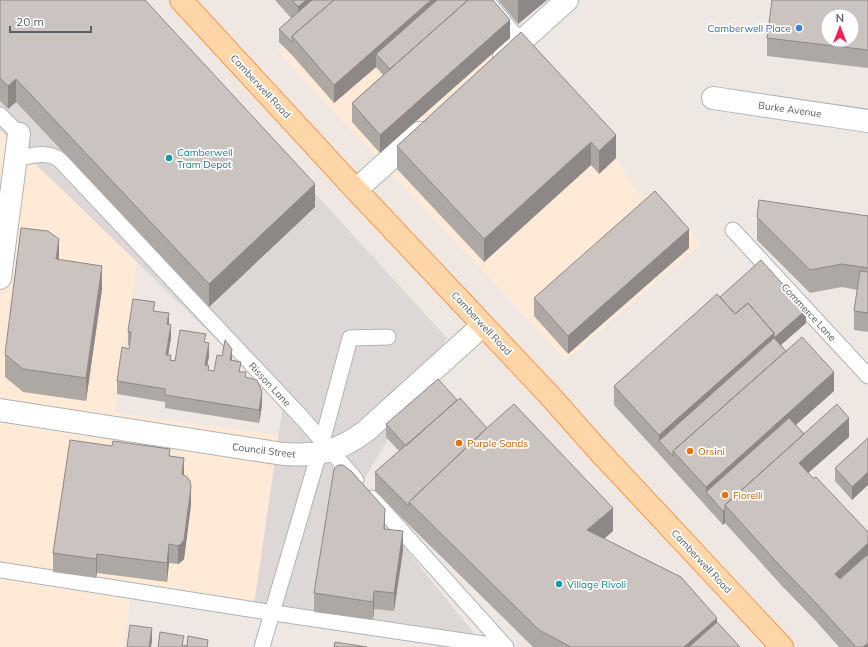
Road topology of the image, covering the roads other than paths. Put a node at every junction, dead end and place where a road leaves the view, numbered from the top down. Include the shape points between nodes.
1 (181, 0) edge
2 (486, 0) edge
3 (567, 0) edge
4 (521, 42) junction
5 (492, 68) edge
6 (712, 98) dead end
7 (0, 115) edge
8 (434, 120) edge
9 (868, 121) edge
10 (19, 134) joint
11 (15, 159) junction
12 (356, 190) junction
13 (733, 230) dead end
14 (0, 278) edge
15 (483, 325) junction
16 (388, 337) dead end
17 (868, 376) edge
18 (0, 410) edge
19 (323, 448) junction
20 (0, 570) edge
21 (272, 613) junction
22 (262, 647) edge
23 (505, 647) edge
24 (782, 647) edge

1 - 12 main road, Camberwell Road
2 - 4 lane
3 - 4 street
4 - 5 street
6 - 9 street, Burke Avenue
7 - 10 lane
8 - 12 street
10 - 11 street
11 - 14 street
11 - 19 lane, Risson Lane via 46,154 60,160 304,420
12 - 15 main road, Camberwell Road
13 - 17 lane, Commerce Lane
15 - 19 street, Council Street via 366,431 345,445
15 - 24 main road, Camberwell Road
16 - 19 lane via 350,338
18 - 19 street, Council Street via 283,454 299,455
19 - 21 lane
19 - 23 lane, Risson Lane via 341,463
20 - 21 lane
21 - 22 lane
21 - 23 lane

